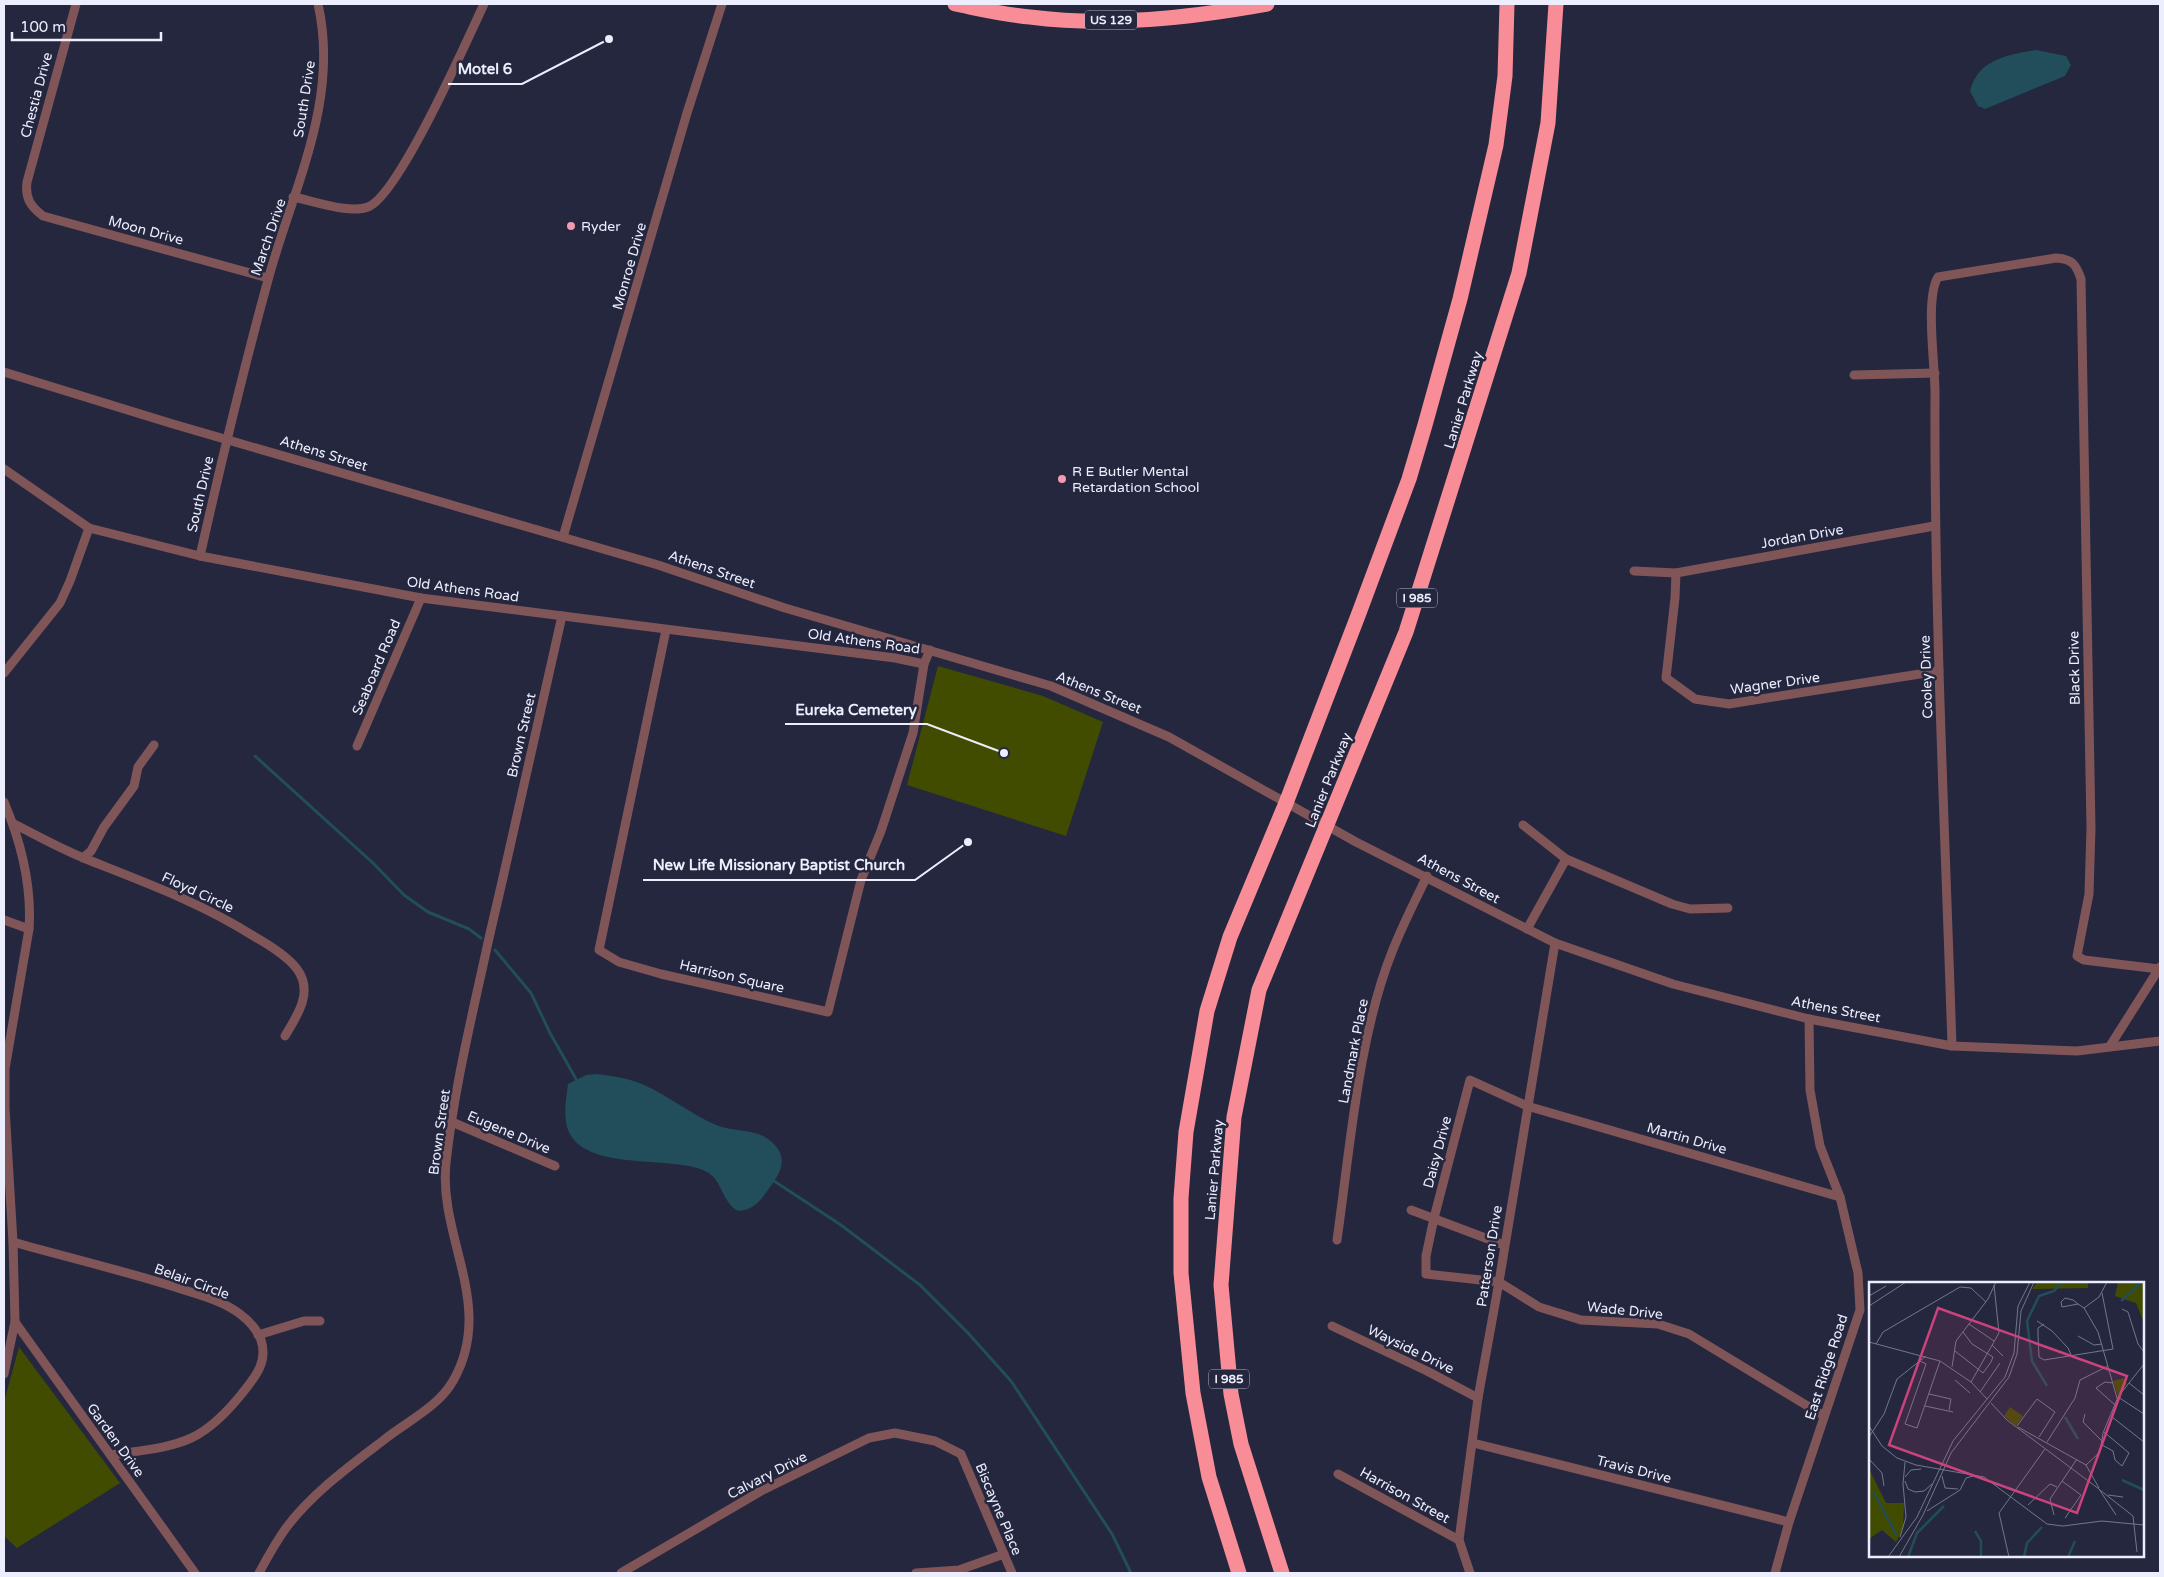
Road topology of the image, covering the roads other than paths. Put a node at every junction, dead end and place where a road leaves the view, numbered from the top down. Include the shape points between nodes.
1 (76, 4) edge
2 (318, 4) edge
3 (484, 4) edge
4 (722, 4) edge
5 (955, 4) edge
6 (1267, 4) edge
7 (1507, 4) edge
8 (1556, 4) edge
9 (26, 195) joint
10 (293, 197) junction
11 (268, 278) junction
12 (2080, 296) joint
13 (4, 372) edge
14 (1935, 373) junction
15 (1854, 375) dead end
16 (226, 438) junction
17 (4, 469) edge
18 (1934, 526) junction
19 (89, 528) junction
20 (563, 537) junction
21 (200, 556) junction
22 (1634, 571) dead end
23 (1676, 573) junction
24 (421, 598) junction
25 (562, 616) junction
26 (666, 630) junction
27 (930, 650) junction
28 (924, 664) junction
29 (1939, 671) junction
30 (4, 674) edge
31 (154, 745) dead end
32 (357, 746) dead end
33 (4, 802) edge
34 (14, 824) junction
35 (1523, 825) dead end
36 (83, 858) junction
37 (1566, 859) junction
38 (1427, 876) junction
39 (1728, 908) dead end
40 (4, 920) edge
41 (29, 929) junction
42 (1527, 929) junction
43 (1555, 943) junction
44 (2160, 968) edge
45 (1809, 1019) junction
46 (285, 1036) dead end
47 (2160, 1041) edge
48 (1952, 1046) junction
49 (2110, 1046) junction
50 (1527, 1106) junction
51 (4, 1107) edge
52 (452, 1122) junction
53 (555, 1166) dead end
54 (1840, 1196) junction
55 (1410, 1210) dead end
56 (1434, 1218) junction
57 (1337, 1240) dead end
58 (14, 1242) junction
59 (1504, 1245) junction
60 (1499, 1282) junction
61 (320, 1321) dead end
62 (15, 1322) junction
63 (1332, 1326) dead end
64 (8, 1335) edge
65 (258, 1335) junction
66 (4, 1374) edge
67 (1478, 1398) junction
68 (1824, 1416) junction
69 (935, 1441) joint
70 (1472, 1443) junction
71 (111, 1455) junction
72 (1338, 1474) dead end
73 (1789, 1522) junction
74 (1459, 1540) junction
75 (1004, 1554) junction
76 (628, 1572) edge
77 (195, 1573) edge
78 (259, 1573) edge
79 (916, 1573) edge
80 (1012, 1573) edge
81 (1239, 1573) edge
82 (1282, 1573) edge
83 (1470, 1573) edge
84 (1775, 1573) edge

1 - 9 street, Chestia Drive
2 - 10 street, South Drive via 325,51 324,80 306,164
3 - 10 street, March Drive via 445,87 393,184 380,200 368,207 353,209
4 - 20 street, Monroe Drive
5 - 6 highway, US 129 via 1030,18 1077,21 1176,18
7 - 81 highway, Lanier Parkway / I 985 via 1505,76 1496,145 1460,299 1425,425 1409,479 1359,613 1230,937 1207,1011 1186,1132 1181,1198 1181,1273 1193,1393 1209,1477
8 - 82 highway, Lanier Parkway / I 985 via 1548,123 1519,273 1406,632 1259,990 1234,1118 1220,1285 1231,1394 1241,1444
9 - 11 street, Moon Drive via 32,207 43,216
10 - 11 street, March Drive
11 - 16 street, March Drive
12 - 14 street, Cooley Drive via 2081,279 2069,259 2056,258 1938,277 1931,308
12 - 44 street, Black Drive via 2091,828 2089,894 2077,956 2084,960
13 - 16 street, Athens Street
14 - 15 street
14 - 18 street, Cooley Drive
16 - 20 street, Athens Street
16 - 21 street, South Drive
17 - 19 street, Old Athens Road
18 - 23 street, Jordan Drive
18 - 29 street, Cooley Drive
19 - 21 street, Old Athens Road
19 - 30 street via 60,604
20 - 27 street, Athens Street via 785,608
21 - 24 street, Old Athens Road
22 - 23 street, Jordan Drive
23 - 29 street, Wagner Drive via 1666,678 1695,699 1729,704
24 - 25 street, Old Athens Road
24 - 32 street, Seaboard Road
25 - 26 street, Old Athens Road
25 - 52 street, Brown Street via 479,985
26 - 28 street, Old Athens Road
26 - 28 street, Harrison Square via 599,950 620,962 662,974 828,1012 861,880 881,831 913,733
27 - 28 street, Old Athens Road
27 - 38 street, Athens Street via 1051,686 1112,711 1169,737 1356,842
29 - 48 street, Cooley Drive
31 - 36 street via 138,767 134,786
33 - 34 street
34 - 36 street, Floyd Circle
34 - 41 street via 29,888
35 - 37 street
36 - 46 street, Floyd Circle via 189,900 272,947 297,970 304,989 302,1008
37 - 39 street via 1672,904 1690,909
37 - 42 street
38 - 42 street, Athens Street
38 - 57 street, Landmark Place via 1391,953 1371,1021
40 - 41 street
41 - 51 street via 8,1044
42 - 43 street, Athens Street
43 - 45 street, Athens Street via 1673,984
43 - 50 street, Patterson Drive
44 - 49 street
45 - 48 street, Athens Street
45 - 54 street, East Ridge Road via 1810,1090 1820,1146
47 - 49 street, Athens Street
48 - 49 street, Athens Street via 2077,1051
50 - 54 street, Martin Drive
50 - 56 street, Daisy Drive via 1470,1080
50 - 59 street, Patterson Drive
51 - 58 street
52 - 53 street, Eugene Drive
52 - 78 street, Brown Street via 445,1165 446,1199 464,1271 468,1302 468,1340 461,1364 453,1382 439,1399 308,1503 287,1526
54 - 68 street, East Ridge Road via 1858,1273 1860,1310
55 - 56 street
56 - 59 street
56 - 60 street via 1426,1256 1426,1274
58 - 62 street
58 - 65 street, Belair Circle via 208,1298 239,1313
59 - 60 street, Patterson Drive
60 - 67 street, Patterson Drive
60 - 68 street, Wade Drive via 1539,1307 1581,1320 1658,1324 1690,1334
61 - 65 street via 304,1321
62 - 64 street
62 - 71 street, Garden Drive
63 - 67 street, Wayside Drive
64 - 66 street
65 - 71 street, Belair Circle via 263,1358 260,1372 217,1422 201,1435 185,1442
67 - 70 street, Patterson Drive
68 - 73 street, East Ridge Road
69 - 75 street, Biscayne Place via 961,1454
69 - 76 street, Calvary Drive via 896,1433 869,1438 760,1491
70 - 73 street, Travis Drive
70 - 74 street, Patterson Drive
71 - 77 street, Garden Drive
72 - 74 street, Harrison Street
73 - 84 street, East Ridge Road
74 - 83 street, Patterson Drive
75 - 79 street via 959,1570
75 - 80 street, Biscayne Place

